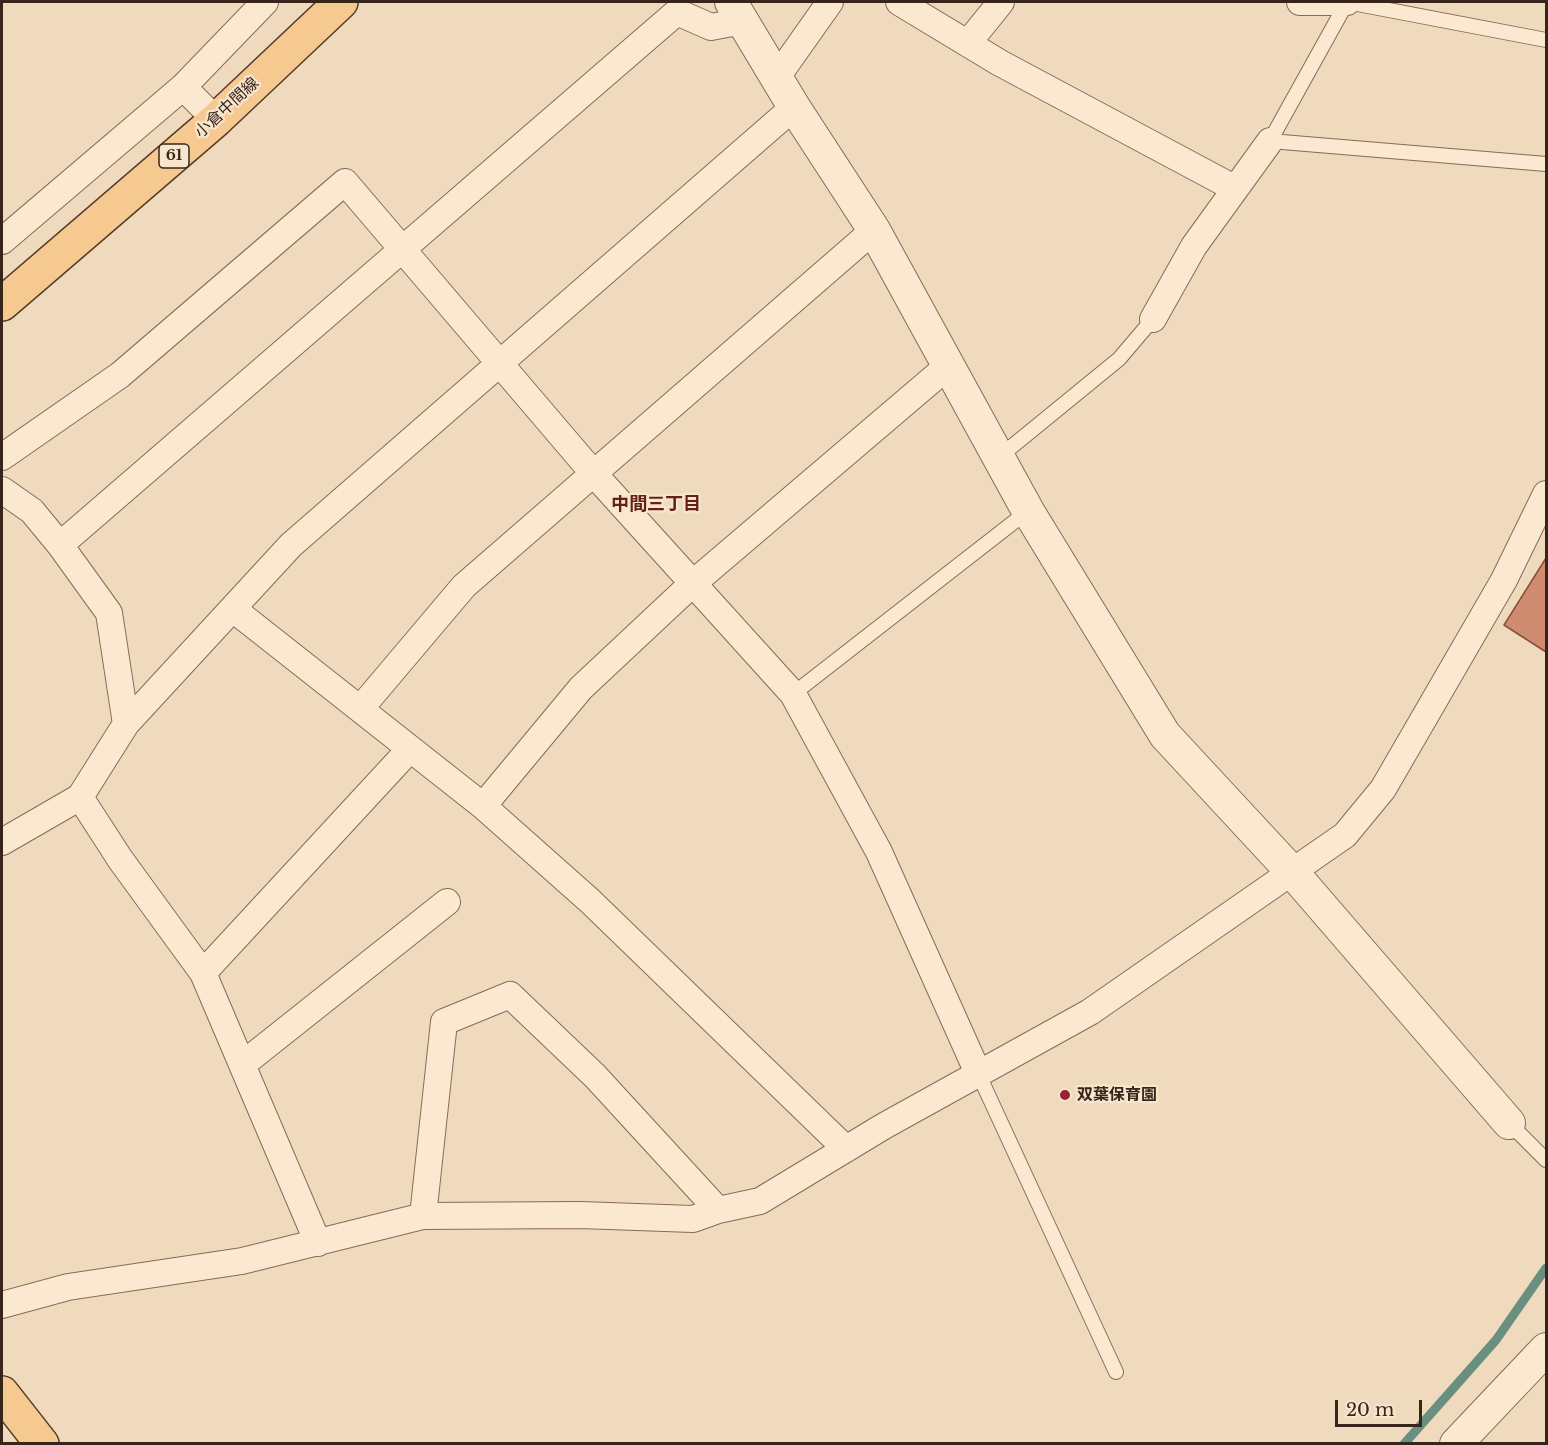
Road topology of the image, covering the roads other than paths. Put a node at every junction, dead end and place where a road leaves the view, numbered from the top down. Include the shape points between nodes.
1 (265, 2) edge
2 (341, 2) edge
3 (830, 2) edge
4 (899, 2) edge
5 (1001, 2) edge
6 (1300, 2) edge
7 (1347, 2) edge
8 (737, 11) edge
9 (1546, 40) edge
10 (968, 43) junction
11 (777, 77) junction
12 (183, 87) junction
13 (794, 107) junction
14 (216, 120) junction
15 (1270, 141) junction
16 (1546, 164) edge
17 (1234, 188) junction
18 (874, 230) junction
19 (2, 241) edge
20 (403, 250) junction
21 (2, 304) edge
22 (1153, 319) joint
23 (498, 362) junction
24 (948, 366) junction
25 (2, 457) edge
26 (999, 458) junction
27 (594, 474) junction
28 (2, 490) edge
29 (1546, 494) edge
30 (1028, 511) junction
31 (60, 544) junction
32 (692, 585) junction
33 (233, 609) junction
34 (793, 694) junction
35 (360, 709) junction
36 (126, 724) junction
37 (410, 748) junction
38 (80, 797) junction
39 (483, 806) junction
40 (2, 842) edge
41 (1293, 873) junction
42 (447, 902) dead end
43 (203, 973) junction
44 (243, 1064) junction
45 (978, 1072) junction
46 (1509, 1123) joint
47 (846, 1149) junction
48 (1546, 1160) edge
49 (717, 1210) junction
50 (423, 1216) junction
51 (318, 1243) junction
52 (2, 1305) edge
53 (1546, 1349) edge
54 (1116, 1372) dead end
55 (2, 1393) edge
56 (42, 1443) edge
57 (1456, 1443) edge

1 - 12 street
2 - 14 main road, 小倉中間線 / 61
3 - 11 street
4 - 10 street
5 - 10 street
6 - 7 street
7 - 9 lane
7 - 15 lane
8 - 11 street
8 - 20 street via 711,27 677,12
10 - 17 street
11 - 13 street
12 - 14 street
12 - 19 street
13 - 18 street
13 - 23 street
14 - 21 main road, 小倉中間線 / 61
15 - 16 lane
15 - 17 street
17 - 22 street via 1194,246
18 - 24 street
18 - 27 street
20 - 23 street
20 - 25 street via 345,182 120,375
20 - 31 street
22 - 26 lane via 1119,359
23 - 27 street
23 - 33 street via 291,545
24 - 26 street
24 - 32 street
26 - 30 street
27 - 32 street
27 - 35 street via 464,586
28 - 31 street via 32,511
29 - 41 street via 1504,580 1383,789 1345,835
30 - 34 lane
30 - 41 street via 1165,735
31 - 36 street via 108,613
32 - 34 street
32 - 39 street via 581,688
33 - 35 street
33 - 36 street
34 - 45 street via 879,852
35 - 37 street
36 - 38 street
37 - 39 street
37 - 43 street
38 - 40 street
38 - 43 street
39 - 47 street via 590,901
41 - 45 street via 1090,1012
41 - 46 street
42 - 44 street
43 - 44 street
44 - 51 street
45 - 47 street
45 - 54 lane
46 - 48 lane
47 - 49 street via 760,1201
49 - 50 street via 693,1220 580,1215
49 - 50 street via 595,1076 510,994 444,1022
50 - 51 street
51 - 52 street via 242,1261 68,1287
53 - 57 street
55 - 56 main road

